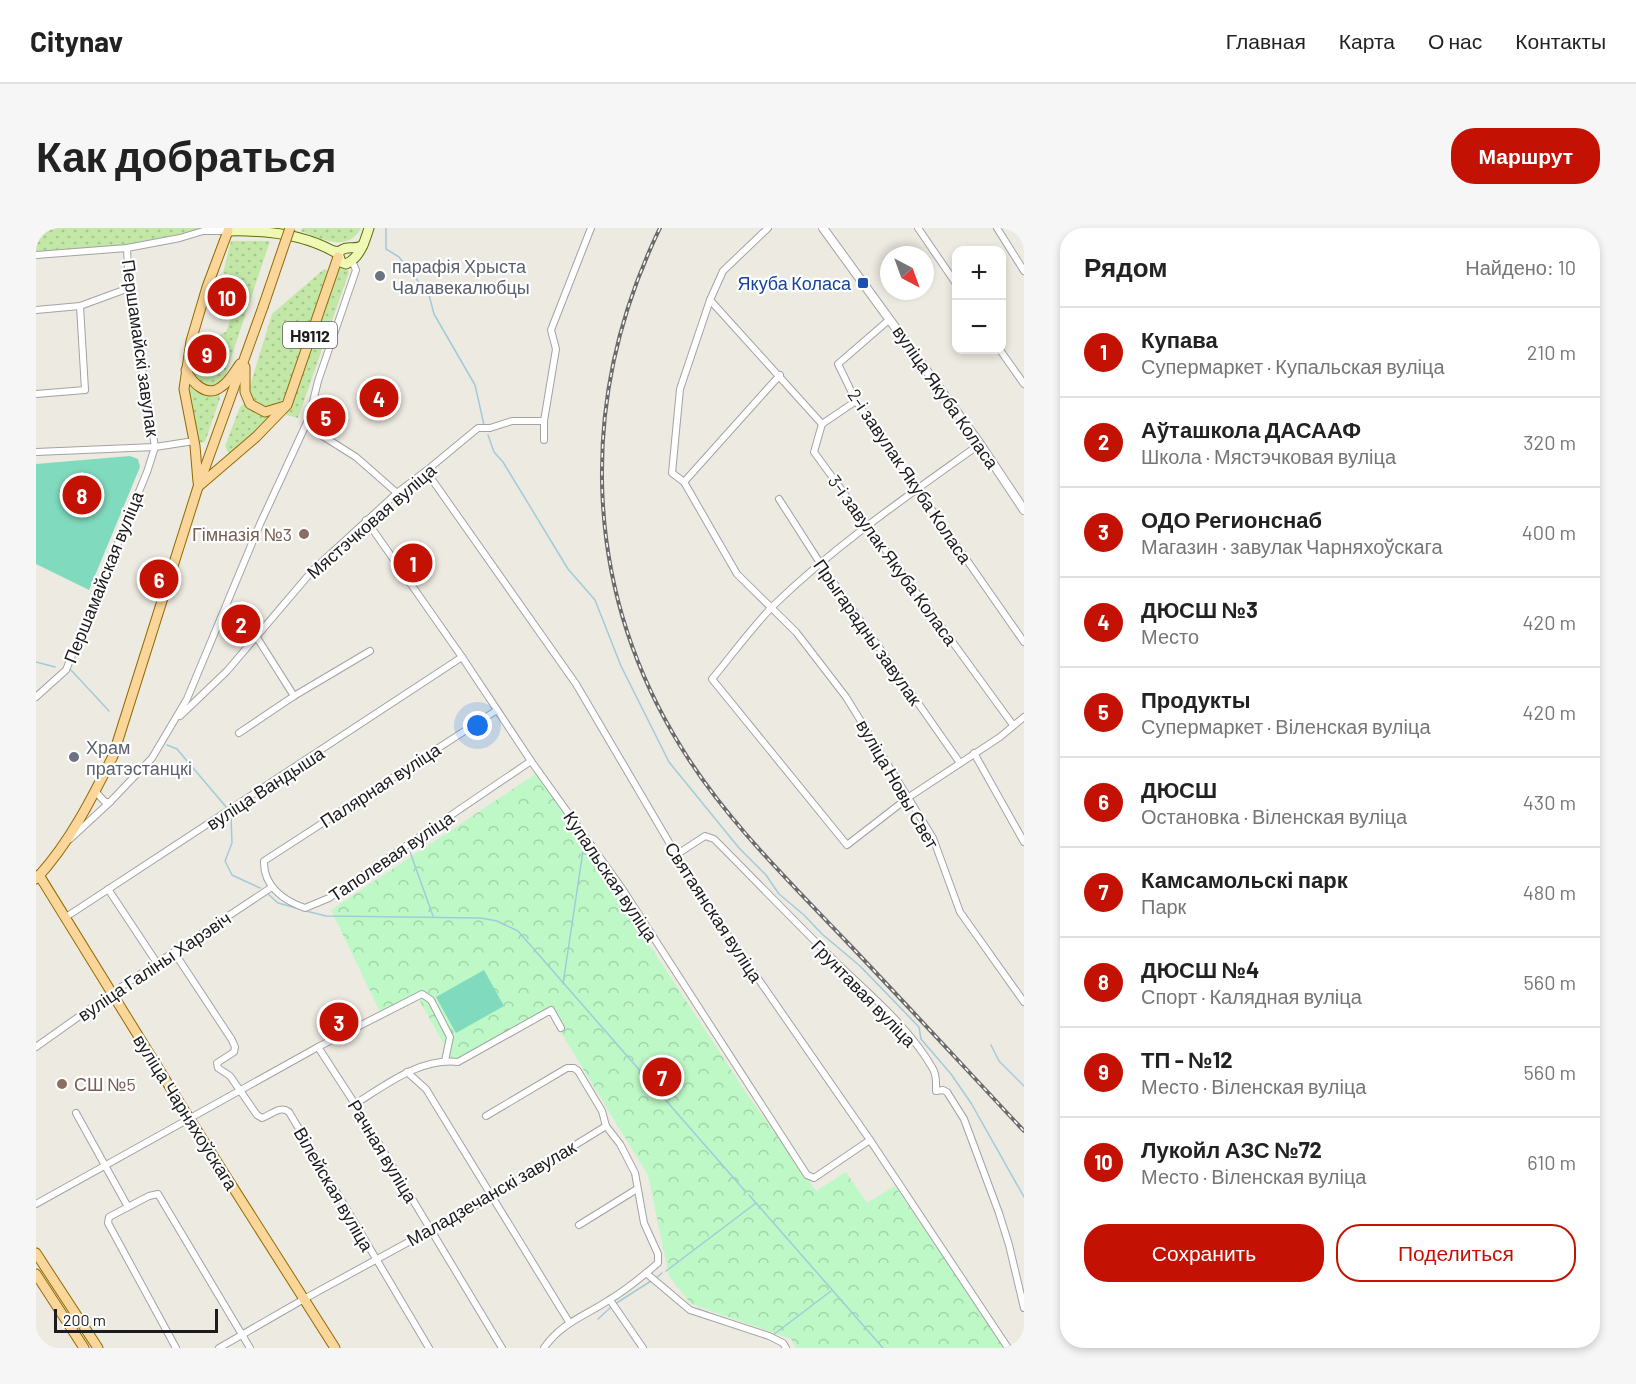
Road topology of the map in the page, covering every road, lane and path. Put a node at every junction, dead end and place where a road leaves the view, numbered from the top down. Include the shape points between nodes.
1 (290, 228) edge
2 (369, 228) edge
3 (591, 228) edge
4 (768, 228) edge
5 (823, 228) edge
6 (918, 228) edge
7 (997, 228) edge
8 (228, 231) junction
9 (127, 248) junction
10 (356, 252) junction
11 (36, 255) edge
12 (337, 257) junction
13 (1024, 271) edge
14 (952, 278) edge
15 (129, 288) junction
16 (710, 300) junction
17 (80, 306) junction
18 (36, 310) edge
19 (890, 319) junction
20 (1003, 354) edge
21 (246, 356) junction
22 (186, 370) junction
23 (780, 375) junction
24 (1024, 384) edge
25 (36, 394) edge
26 (856, 401) junction
27 (287, 405) junction
28 (309, 418) junction
29 (544, 421) junction
30 (822, 424) junction
31 (544, 440) dead end
32 (194, 441) junction
33 (980, 444) junction
34 (154, 447) junction
35 (36, 452) edge
36 (426, 471) junction
37 (684, 482) junction
38 (198, 487) junction
39 (917, 489) junction
40 (397, 493) junction
41 (779, 499) dead end
42 (1024, 510) edge
43 (366, 520) junction
44 (868, 525) junction
45 (820, 563) junction
46 (772, 607) junction
47 (256, 636) junction
48 (1024, 642) edge
49 (370, 651) dead end
50 (462, 657) junction
51 (294, 696) junction
52 (36, 697) edge
53 (187, 699) junction
54 (194, 704) junction
55 (497, 710) junction
56 (1024, 717) edge
57 (176, 720) junction
58 (1013, 725) junction
59 (239, 733) dead end
60 (974, 753) junction
61 (531, 761) junction
62 (960, 763) junction
63 (95, 792) junction
64 (909, 797) junction
65 (110, 802) junction
66 (1024, 842) edge
67 (57, 852) junction
68 (676, 855) junction
69 (37, 876) edge
70 (272, 887) junction
71 (108, 889) junction
72 (66, 917) junction
73 (174, 952) junction
74 (157, 963) junction
75 (112, 993) junction
76 (1024, 1002) edge
77 (561, 1029) dead end
78 (36, 1047) edge
79 (318, 1047) junction
80 (445, 1061) junction
81 (406, 1072) junction
82 (240, 1091) junction
83 (355, 1104) junction
84 (76, 1113) dead end
85 (486, 1116) dead end
86 (189, 1118) junction
87 (606, 1126) junction
88 (870, 1140) junction
89 (105, 1166) junction
90 (638, 1190) junction
91 (491, 1197) junction
92 (36, 1204) edge
93 (128, 1207) junction
94 (579, 1225) dead end
95 (429, 1230) junction
96 (36, 1252) edge
97 (375, 1260) junction
98 (646, 1273) junction
99 (36, 1274) edge
100 (304, 1299) junction
101 (610, 1300) junction
102 (1024, 1308) edge
103 (568, 1322) junction
104 (242, 1335) junction
105 (84, 1348) edge
106 (98, 1348) edge
107 (176, 1348) edge
108 (219, 1348) edge
109 (250, 1348) edge
110 (335, 1348) edge
111 (429, 1348) edge
112 (502, 1348) edge
113 (544, 1348) edge
114 (643, 1348) edge
115 (786, 1348) edge
116 (1008, 1348) edge

1 - 21 main road, bridge
2 - 10 main road
3 - 29 street via 551,330 556,348
4 - 16 street, вуліца Новы Свет via 723,271
5 - 19 street, вуліца Якуба Коласа
6 - 14 street
7 - 13 street
8 - 9 street via 203,231
8 - 12 main road via 273,232 303,239
8 - 22 main road via 190,341
9 - 11 street
9 - 15 street, Першамайскі завулак
10 - 12 main road via 345,247
10 - 12 main road via 346,264
10 - 28 street via 356,270
12 - 27 main road, Н9112
15 - 17 street
15 - 34 street, Першамайскі завулак
16 - 23 street
16 - 37 street, вуліца Новы Свет via 681,389 672,473
17 - 18 street
17 - 25 street via 85,390
19 - 26 street, 2-і завулак Якуба Коласа via 838,364
19 - 33 street, вуліца Якуба Коласа
20 - 24 street
21 - 22 main road via 223,387 214,390 201,388
21 - 27 main road via 245,392 250,404 265,412
21 - 38 main road
22 - 32 main road via 185,401
23 - 30 street
23 - 37 street
26 - 30 street
26 - 39 street, 2-і завулак Якуба Коласа
27 - 38 main road, Н9112
28 - 40 street via 321,435 356,457
28 - 53 street
29 - 31 street
29 - 36 street, Мястэчковая вуліца via 512,421 478,428
30 - 44 street, 3-і завулак Якуба Коласа via 814,452
32 - 34 street
32 - 38 main road
33 - 39 street
33 - 42 street, вуліца Якуба Коласа
34 - 35 street
34 - 52 street, Першамайская вуліца via 66,670
36 - 40 street, Мястэчковая вуліца
36 - 68 street, Святаянская вуліца via 576,684
37 - 46 street, вуліца Новы Свет via 737,574
38 - 63 main road via 113,756
39 - 44 street
39 - 48 street, 2-і завулак Якуба Коласа
40 - 43 street, Мястэчковая вуліца
41 - 45 street, Прыгарадны завулак
43 - 47 street, Мястэчковая вуліца via 313,570
43 - 50 street, Купальская вуліца
44 - 45 street
44 - 58 street, 3-і завулак Якуба Коласа
45 - 46 street
45 - 62 street, Прыгарадны завулак
46 - 64 street, вуліца Новы Свет via 846,697
46 - 64 street via 712,679 847,845
47 - 51 street
47 - 54 street, Мястэчковая вуліца
49 - 51 street
50 - 55 street, Купальская вуліца
50 - 71 street, вуліца Вандыша
51 - 59 street
53 - 54 street
53 - 57 street
54 - 57 street, Мястэчковая вуліца
55 - 61 street, Купальская вуліца
55 - 70 street, Палярная вуліца via 264,861 264,872
56 - 58 street
57 - 65 street via 152,758
58 - 60 street
60 - 62 street
60 - 66 street
61 - 70 street, Таполевая вуліца via 329,898 305,908 289,903
61 - 88 street, Купальская вуліца via 621,887 807,1174 814,1178
62 - 64 street
63 - 65 street
63 - 67 main road
64 - 76 street, вуліца Новы Свет via 933,838 960,912
65 - 67 street
67 - 69 main road
68 - 88 street, Святаянская вуліца
68 - 102 street, Грунтавая вуліца via 705,836 714,839 910,1037 932,1068 936,1091 947,1092 964,1119 999,1213
69 - 72 main road, вуліца Чарняхоўскага
70 - 73 street, вуліца Галіны Харэвіч
71 - 72 street, вуліца Вандыша
71 - 74 street
72 - 75 main road, вуліца Чарняхоўскага
73 - 74 street, вуліца Галіны Харэвіч
73 - 82 street, Вілейская вуліца via 232,1040 234,1053 218,1063 218,1068 230,1076
74 - 75 street, вуліца Галіны Харэвіч
75 - 78 street, вуліца Галіны Харэвіч
75 - 86 main road, вуліца Чарняхоўскага
77 - 80 street via 551,1010 458,1062
79 - 80 street via 422,994 431,1000 450,1036
79 - 82 street
79 - 83 street, Рачная вуліца
80 - 81 street
81 - 83 street
81 - 91 street via 426,1089
82 - 86 street
82 - 97 street, Вілейская вуліца via 262,1118 280,1109 289,1112
83 - 95 street, Рачная вуліца
84 - 89 street
85 - 87 street via 567,1068 574,1068 602,1111
86 - 89 street
86 - 100 main road, вуліца Чарняхоўскага
87 - 90 street via 635,1173
87 - 91 street, Маладзечанскі завулак
88 - 116 street, Святаянская вуліца
89 - 92 street
89 - 93 street
90 - 94 street
90 - 98 street via 644,1223 658,1254 658,1263
91 - 95 street, Маладзечанскі завулак
91 - 103 street
93 - 104 street via 158,1194
93 - 107 street via 109,1217 108,1223
95 - 97 street, Маладзечанскі завулак
95 - 112 street, Рачная вуліца
96 - 106 main road
97 - 100 street, Маладзечанскі завулак
97 - 111 street, Вілейская вуліца
98 - 101 street
98 - 115 street via 690,1310 769,1336
99 - 105 main road
100 - 104 street, Маладзечанскі завулак
100 - 110 main road, вуліца Чарняхоўскага
101 - 103 street
101 - 114 street
103 - 113 street
104 - 108 street, Маладзечанскі завулак
104 - 109 street

